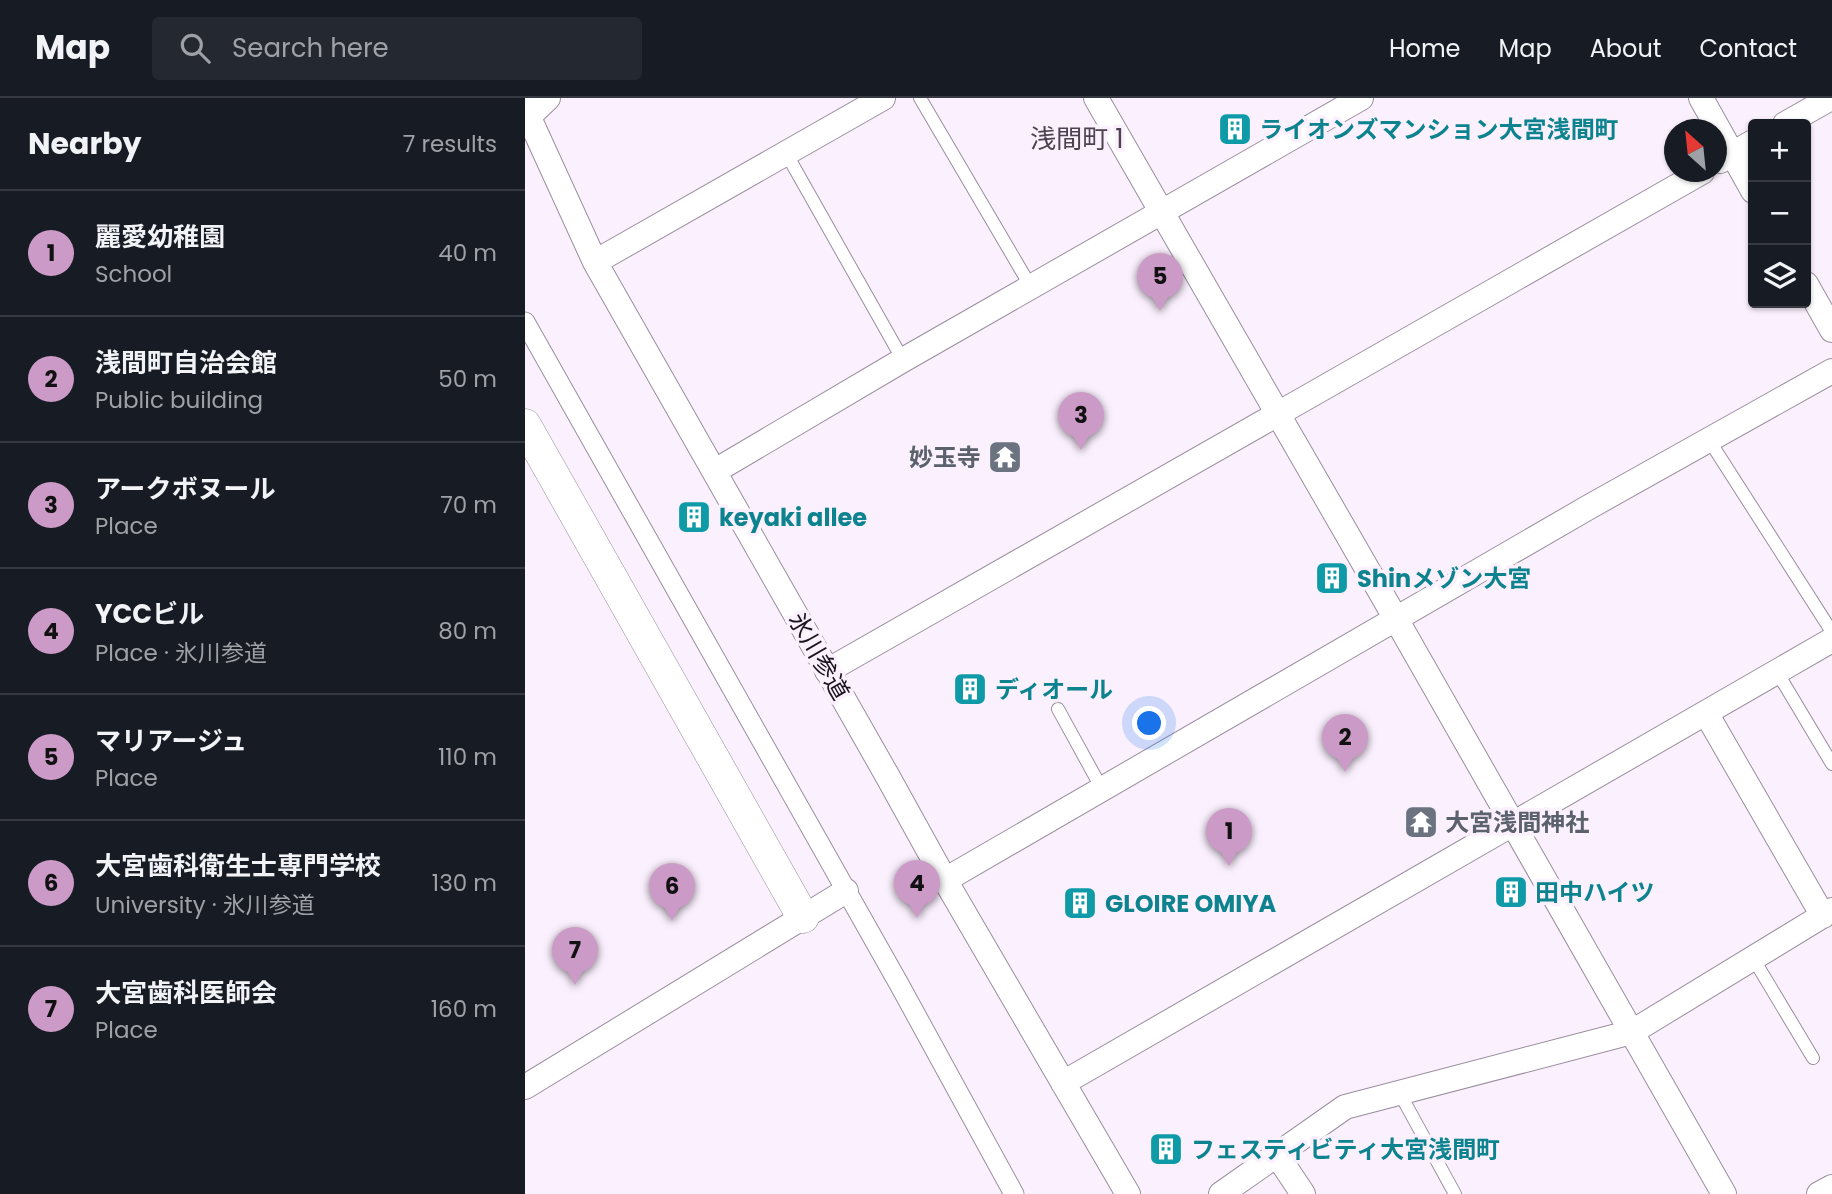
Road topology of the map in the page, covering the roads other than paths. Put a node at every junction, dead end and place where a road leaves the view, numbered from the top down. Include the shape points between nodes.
1 (548, 98) edge
2 (883, 98) edge
3 (920, 98) edge
4 (1096, 98) edge
5 (1361, 98) edge
6 (1701, 98) edge
7 (1831, 98) edge
8 (526, 115) edge
9 (1794, 119) edge
10 (786, 153) junction
11 (1734, 153) edge
12 (1684, 182) edge
13 (1748, 182) edge
14 (1160, 212) junction
15 (595, 262) junction
16 (1031, 288) junction
17 (1811, 293) edge
18 (525, 322) edge
19 (1832, 330) edge
20 (903, 360) junction
21 (1832, 371) edge
22 (1278, 414) junction
23 (525, 425) edge
24 (1709, 440) junction
25 (715, 471) junction
26 (1396, 619) junction
27 (1832, 632) edge
28 (1832, 640) edge
29 (827, 671) junction
30 (1777, 672) junction
31 (1058, 709) dead end
32 (1706, 713) junction
33 (1832, 764) edge
34 (1102, 789) junction
35 (1512, 824) junction
36 (944, 880) junction
37 (846, 891) junction
38 (1827, 913) edge
39 (803, 917) junction
40 (1753, 958) junction
41 (1632, 1032) junction
42 (1813, 1058) dead end
43 (1063, 1083) junction
44 (525, 1087) edge
45 (1399, 1092) junction
46 (1277, 1155) junction
47 (1832, 1187) edge
48 (1014, 1194) edge
49 (1128, 1194) edge
50 (1221, 1194) edge
51 (1303, 1194) edge
52 (1455, 1194) edge
53 (1724, 1194) edge
54 (1819, 1194) edge

1 - 8 street
2 - 10 street
3 - 16 lane
4 - 14 street
5 - 14 street
6 - 11 street
7 - 9 street
8 - 15 street, 氷川参道
10 - 15 street
10 - 20 lane
11 - 13 street
12 - 22 street
14 - 16 street
14 - 22 street
15 - 25 street, 氷川参道
16 - 20 street
17 - 19 street
18 - 37 street
20 - 25 street
21 - 24 street
22 - 26 street
22 - 29 street
23 - 39 street
24 - 26 street
24 - 27 lane
25 - 29 street, 氷川参道
26 - 34 street
26 - 35 street
28 - 30 street
29 - 36 street, 氷川参道
30 - 32 street
30 - 33 lane
31 - 34 lane
32 - 35 street
32 - 38 street
34 - 36 street
35 - 41 street
35 - 43 street
36 - 43 street, 氷川参道
37 - 39 street
37 - 48 street
38 - 40 street
39 - 44 street
40 - 41 street
40 - 42 lane
41 - 45 street
41 - 53 street
43 - 49 street, 氷川参道
45 - 46 street via 1345,1107
45 - 52 lane
46 - 50 street
46 - 51 street
47 - 54 street

